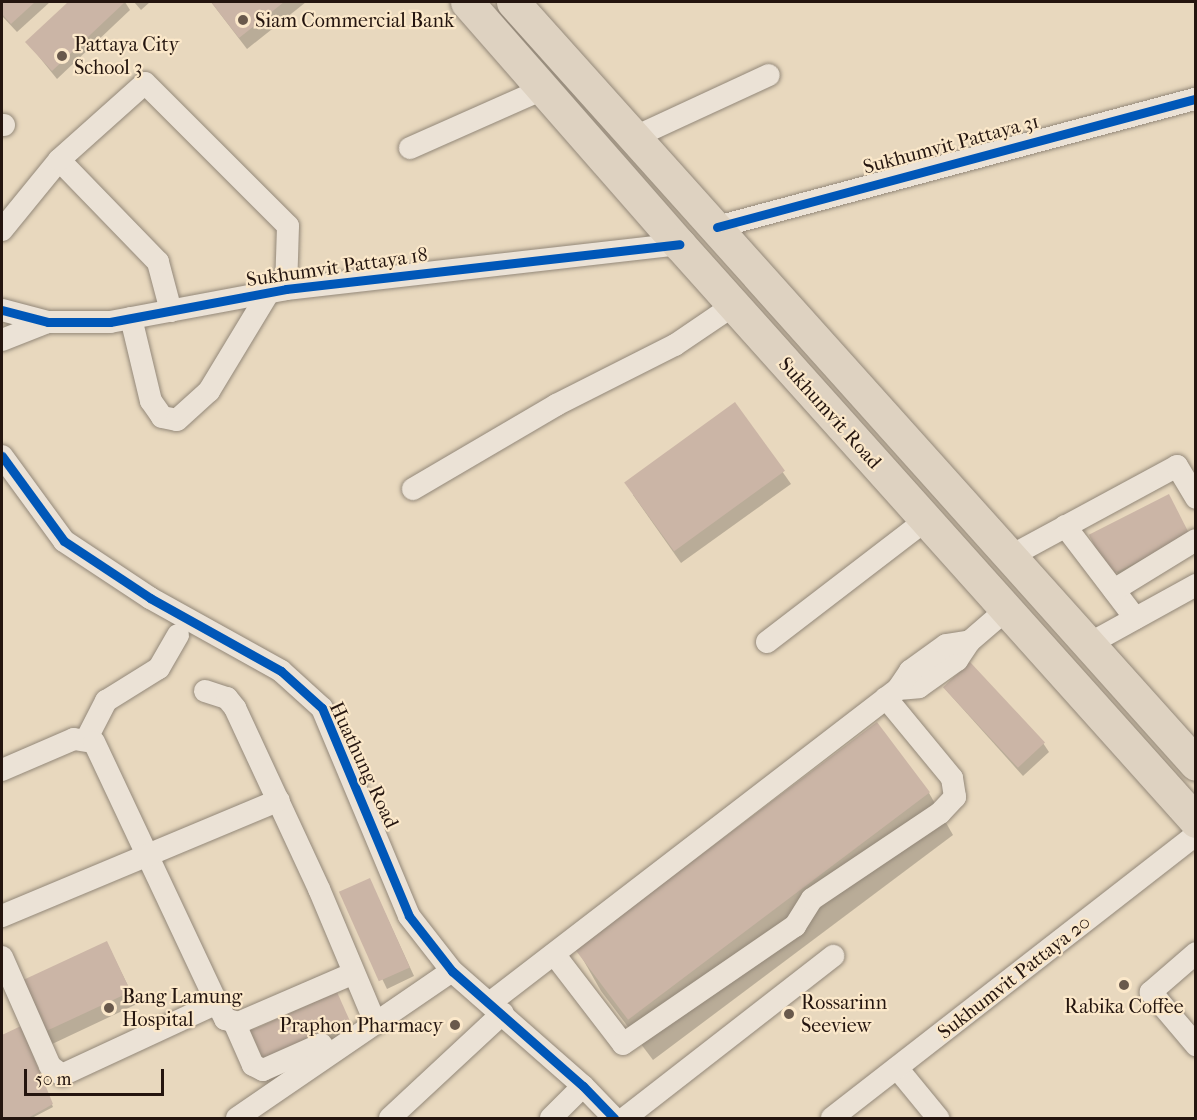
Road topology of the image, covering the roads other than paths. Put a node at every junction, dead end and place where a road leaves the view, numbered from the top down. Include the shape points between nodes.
1 (467, 2) edge
2 (513, 2) edge
3 (769, 75) dead end
4 (543, 89) junction
5 (1195, 99) edge
6 (637, 136) junction
7 (410, 148) dead end
8 (59, 160) junction
9 (717, 227) junction
10 (2, 230) edge
11 (679, 244) junction
12 (277, 291) junction
13 (734, 305) junction
14 (2, 310) edge
15 (171, 311) junction
16 (131, 318) junction
17 (48, 322) junction
18 (2, 340) edge
19 (3, 460) edge
20 (413, 489) dead end
21 (1196, 498) edge
22 (926, 520) junction
23 (1065, 526) junction
24 (1196, 540) edge
25 (1009, 556) junction
26 (1196, 585) edge
27 (1114, 590) junction
28 (1006, 610) junction
29 (1135, 618) junction
30 (178, 635) dead end
31 (767, 642) dead end
32 (1089, 644) junction
33 (205, 691) dead end
34 (892, 694) junction
35 (87, 738) junction
36 (1196, 764) edge
37 (2, 770) edge
38 (279, 800) junction
39 (1196, 821) edge
40 (1196, 835) edge
41 (149, 856) junction
42 (2, 916) edge
43 (1196, 953) edge
44 (554, 954) junction
45 (833, 956) dead end
46 (2, 960) edge
47 (452, 971) junction
48 (354, 973) junction
49 (217, 1003) junction
50 (497, 1008) junction
51 (234, 1022) junction
52 (375, 1022) junction
53 (321, 1044) dead end
54 (1196, 1045) edge
55 (897, 1068) junction
56 (583, 1086) junction
57 (237, 1119) edge
58 (390, 1119) edge
59 (551, 1119) edge
60 (614, 1119) edge
61 (626, 1119) edge
62 (832, 1119) edge
63 (938, 1119) edge

1 - 4 highway, Sukhumvit Road
2 - 6 highway, Sukhumvit Road
3 - 6 street
4 - 7 street
4 - 11 highway, Sukhumvit Road
5 - 9 street, Sukhumvit Pattaya 31
6 - 9 highway, Sukhumvit Road
8 - 10 street
8 - 12 street via 145,83 288,226
8 - 15 street via 158,262
9 - 25 highway, Sukhumvit Road
11 - 12 street, Sukhumvit Pattaya 18
11 - 13 highway, Sukhumvit Road
12 - 15 street, Sukhumvit Pattaya 18
12 - 16 street via 209,391 177,420 162,417 151,401
13 - 20 street via 675,345 556,405
13 - 22 highway, Sukhumvit Road
14 - 17 street, Sukhumvit Pattaya 18
15 - 16 street, Sukhumvit Pattaya 18
16 - 17 street, Sukhumvit Pattaya 18
17 - 18 street, Sukhumvit Pattaya 18
19 - 47 street, Huathung Road via 64,541 150,598 281,671 322,708 409,916
21 - 23 street via 1177,466
22 - 28 highway, Sukhumvit Road
22 - 31 street
23 - 25 street
23 - 27 street
24 - 27 street
25 - 32 highway, Sukhumvit Road
26 - 29 street
27 - 29 street
28 - 34 street via 970,641 957,660 919,687
28 - 39 highway, Sukhumvit Road
29 - 32 street
30 - 35 street via 159,669 106,701
32 - 36 highway, Sukhumvit Road
33 - 38 street via 231,701
34 - 44 street
34 - 44 street via 952,778 955,797 940,813 812,899 795,926 623,1044
35 - 37 street via 74,739
35 - 41 street via 100,750
38 - 41 street
38 - 48 street
40 - 55 street, Sukhumvit Pattaya 20
41 - 42 street
41 - 49 street
43 - 54 street via 1150,992
44 - 50 street
45 - 61 street
46 - 49 street via 50,1066 62,1075
47 - 50 street, Huathung Road
47 - 52 street
48 - 51 street
48 - 52 street
49 - 51 street via 225,1019
50 - 56 street, Huathung Road
50 - 58 street
51 - 53 street via 253,1065 263,1070
52 - 57 street
55 - 62 street, Sukhumvit Pattaya 20
55 - 63 street
56 - 59 street
56 - 60 street, Huathung Road

